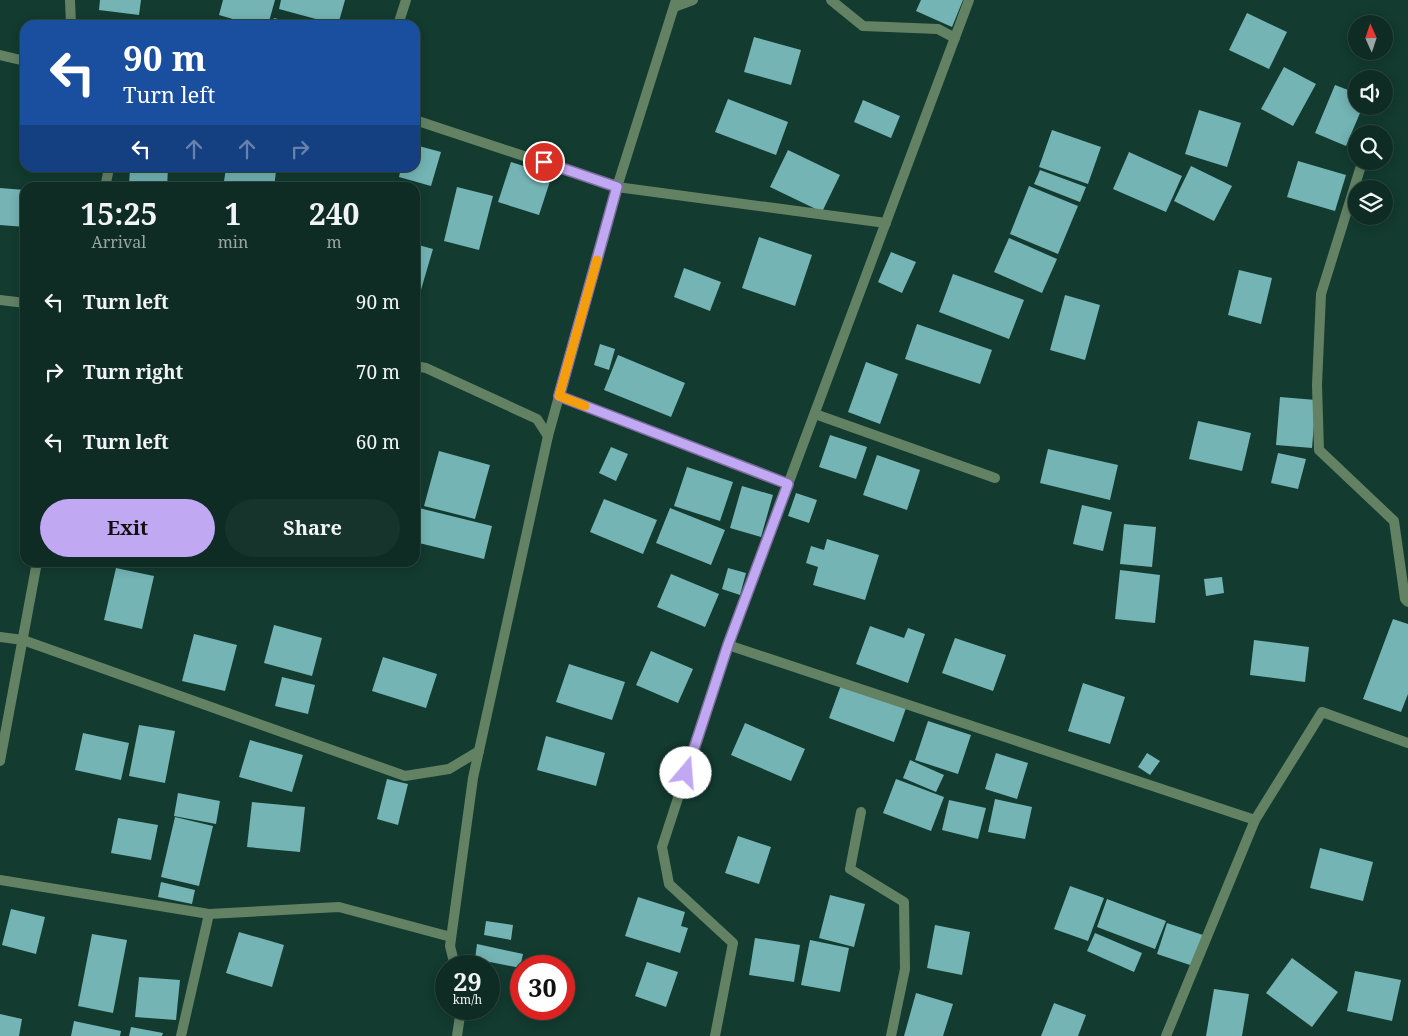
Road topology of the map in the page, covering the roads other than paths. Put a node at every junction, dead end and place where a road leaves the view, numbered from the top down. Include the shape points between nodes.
1 (70, 0) edge
2 (406, 0) edge
3 (693, 0) edge
4 (831, 0) edge
5 (969, 0) edge
6 (675, 4) edge
7 (71, 20) edge
8 (400, 20) edge
9 (955, 38) junction
10 (0, 55) edge
11 (20, 60) edge
12 (420, 122) edge
13 (1360, 170) edge
14 (617, 187) junction
15 (886, 223) junction
16 (0, 300) edge
17 (20, 302) edge
18 (420, 367) edge
19 (559, 396) junction
20 (815, 414) junction
21 (548, 436) junction
22 (995, 478) dead end
23 (788, 484) junction
24 (36, 567) edge
25 (1408, 602) edge
26 (0, 637) edge
27 (22, 640) junction
28 (728, 645) junction
29 (3, 725) edge
30 (1408, 743) edge
31 (479, 750) junction
32 (0, 760) edge
33 (861, 812) dead end
34 (1255, 820) junction
35 (0, 880) edge
36 (209, 914) junction
37 (452, 937) junction
38 (452, 955) edge
39 (459, 1020) edge
40 (181, 1036) edge
41 (457, 1036) edge
42 (715, 1036) edge
43 (891, 1036) edge
44 (1166, 1036) edge

1 - 7 street
2 - 8 street
3 - 6 street
4 - 9 street via 864,26 938,29
5 - 9 street
6 - 14 street
9 - 15 street
10 - 11 street
12 - 14 street
13 - 25 street via 1321,294 1317,385 1319,450 1394,521
14 - 15 street
14 - 19 street
15 - 20 street
16 - 17 street
18 - 21 street via 537,419
19 - 21 street
19 - 23 street
20 - 22 street
20 - 23 street
21 - 31 street
23 - 28 street
24 - 27 street
26 - 27 street
27 - 29 street
27 - 31 street via 405,776 448,769
28 - 34 street
28 - 42 street via 662,847 669,884 733,944
29 - 32 street
30 - 34 street via 1322,712
31 - 37 street
33 - 43 street via 850,869 904,902 905,969
34 - 44 street
35 - 36 street
36 - 37 street via 339,907
36 - 40 street
37 - 38 street
39 - 41 street

